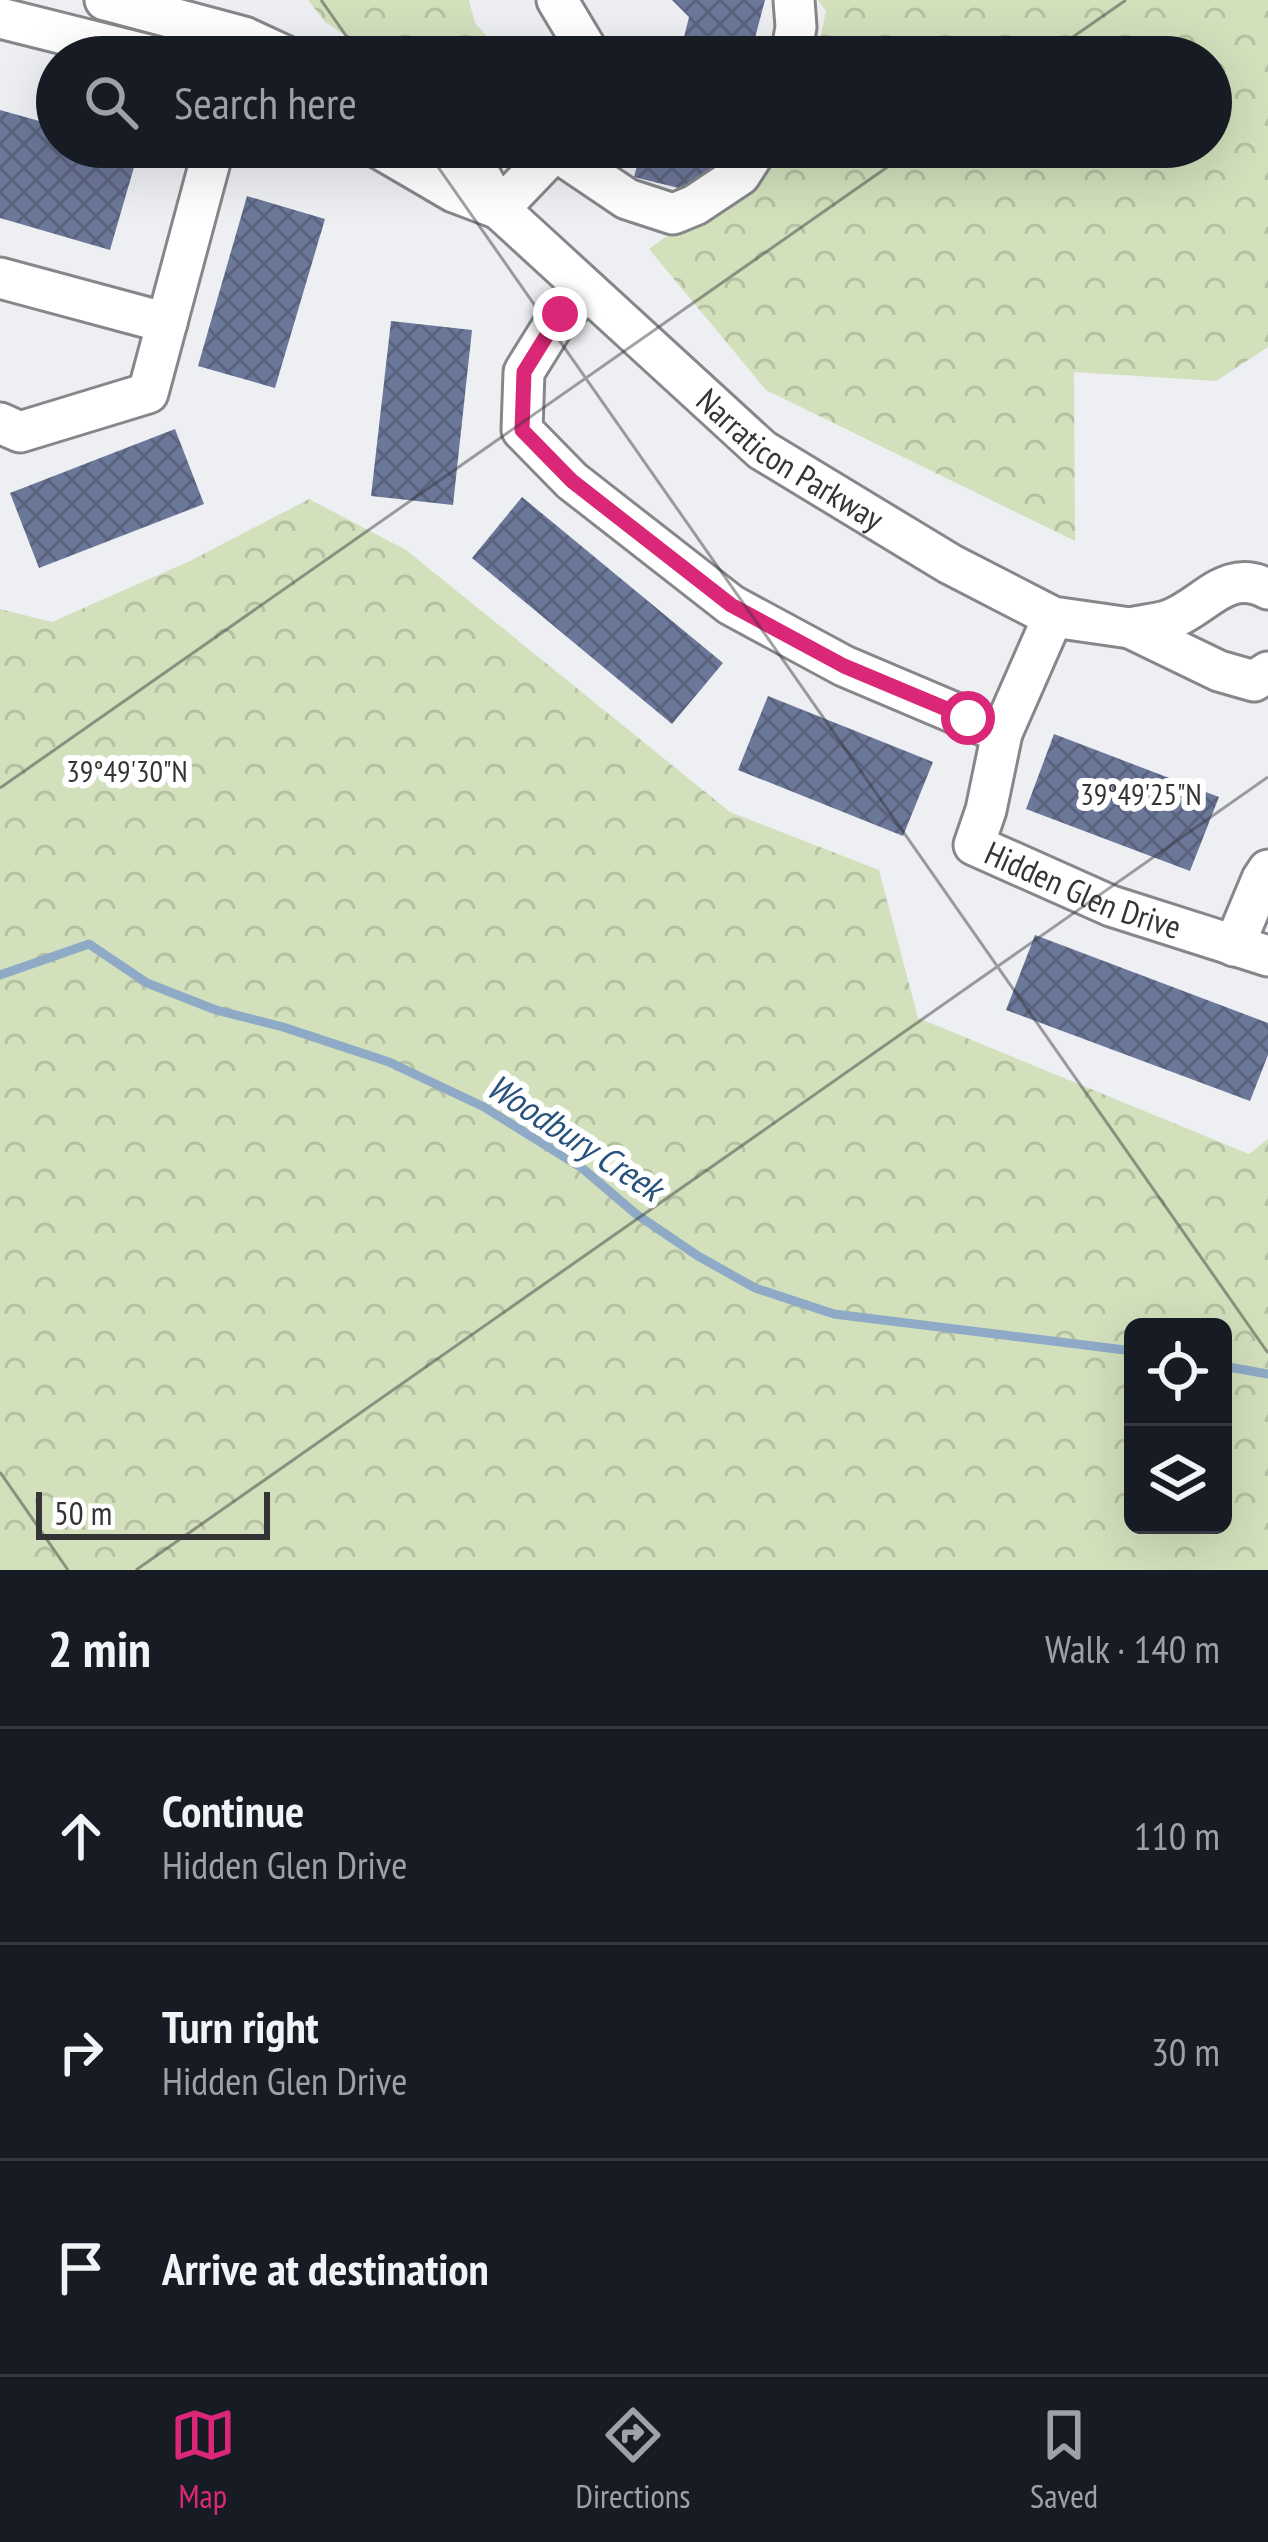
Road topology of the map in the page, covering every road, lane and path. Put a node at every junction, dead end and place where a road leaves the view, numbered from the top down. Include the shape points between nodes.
1 (105, 0) edge
2 (557, 0) edge
3 (794, 0) edge
4 (0, 18) edge
5 (245, 31) edge
6 (72, 36) edge
7 (579, 36) edge
8 (794, 36) edge
9 (208, 168) edge
10 (413, 168) edge
11 (470, 168) edge
12 (537, 168) edge
13 (581, 168) edge
14 (744, 168) edge
15 (499, 209) junction
16 (0, 278) edge
17 (589, 292) junction
18 (167, 323) junction
19 (0, 423) edge
20 (1268, 589) edge
21 (1053, 617) junction
22 (1130, 628) junction
23 (1268, 672) edge
24 (1001, 733) junction
25 (1268, 870) edge
26 (1251, 951) edge

1 - 5 street
2 - 7 street
3 - 8 street
4 - 6 street
9 - 18 street
10 - 15 street, Narraticon Parkway
11 - 15 street, Narraticon Parkway
12 - 15 street
13 - 14 street via 627,200 673,214
15 - 17 street, Narraticon Parkway
16 - 18 street
17 - 21 street, Narraticon Parkway via 762,450
17 - 24 street via 560,314 524,372 522,430 572,481 731,605 844,666
18 - 19 street via 148,392 20,432
20 - 22 street via 1233,582 1172,620
21 - 22 street, Narraticon Parkway
21 - 24 street, Hidden Glen Drive
22 - 23 street via 1219,671 1254,681
24 - 26 street, Hidden Glen Drive via 974,845 1111,906
25 - 26 street, Hidden Glen Drive

